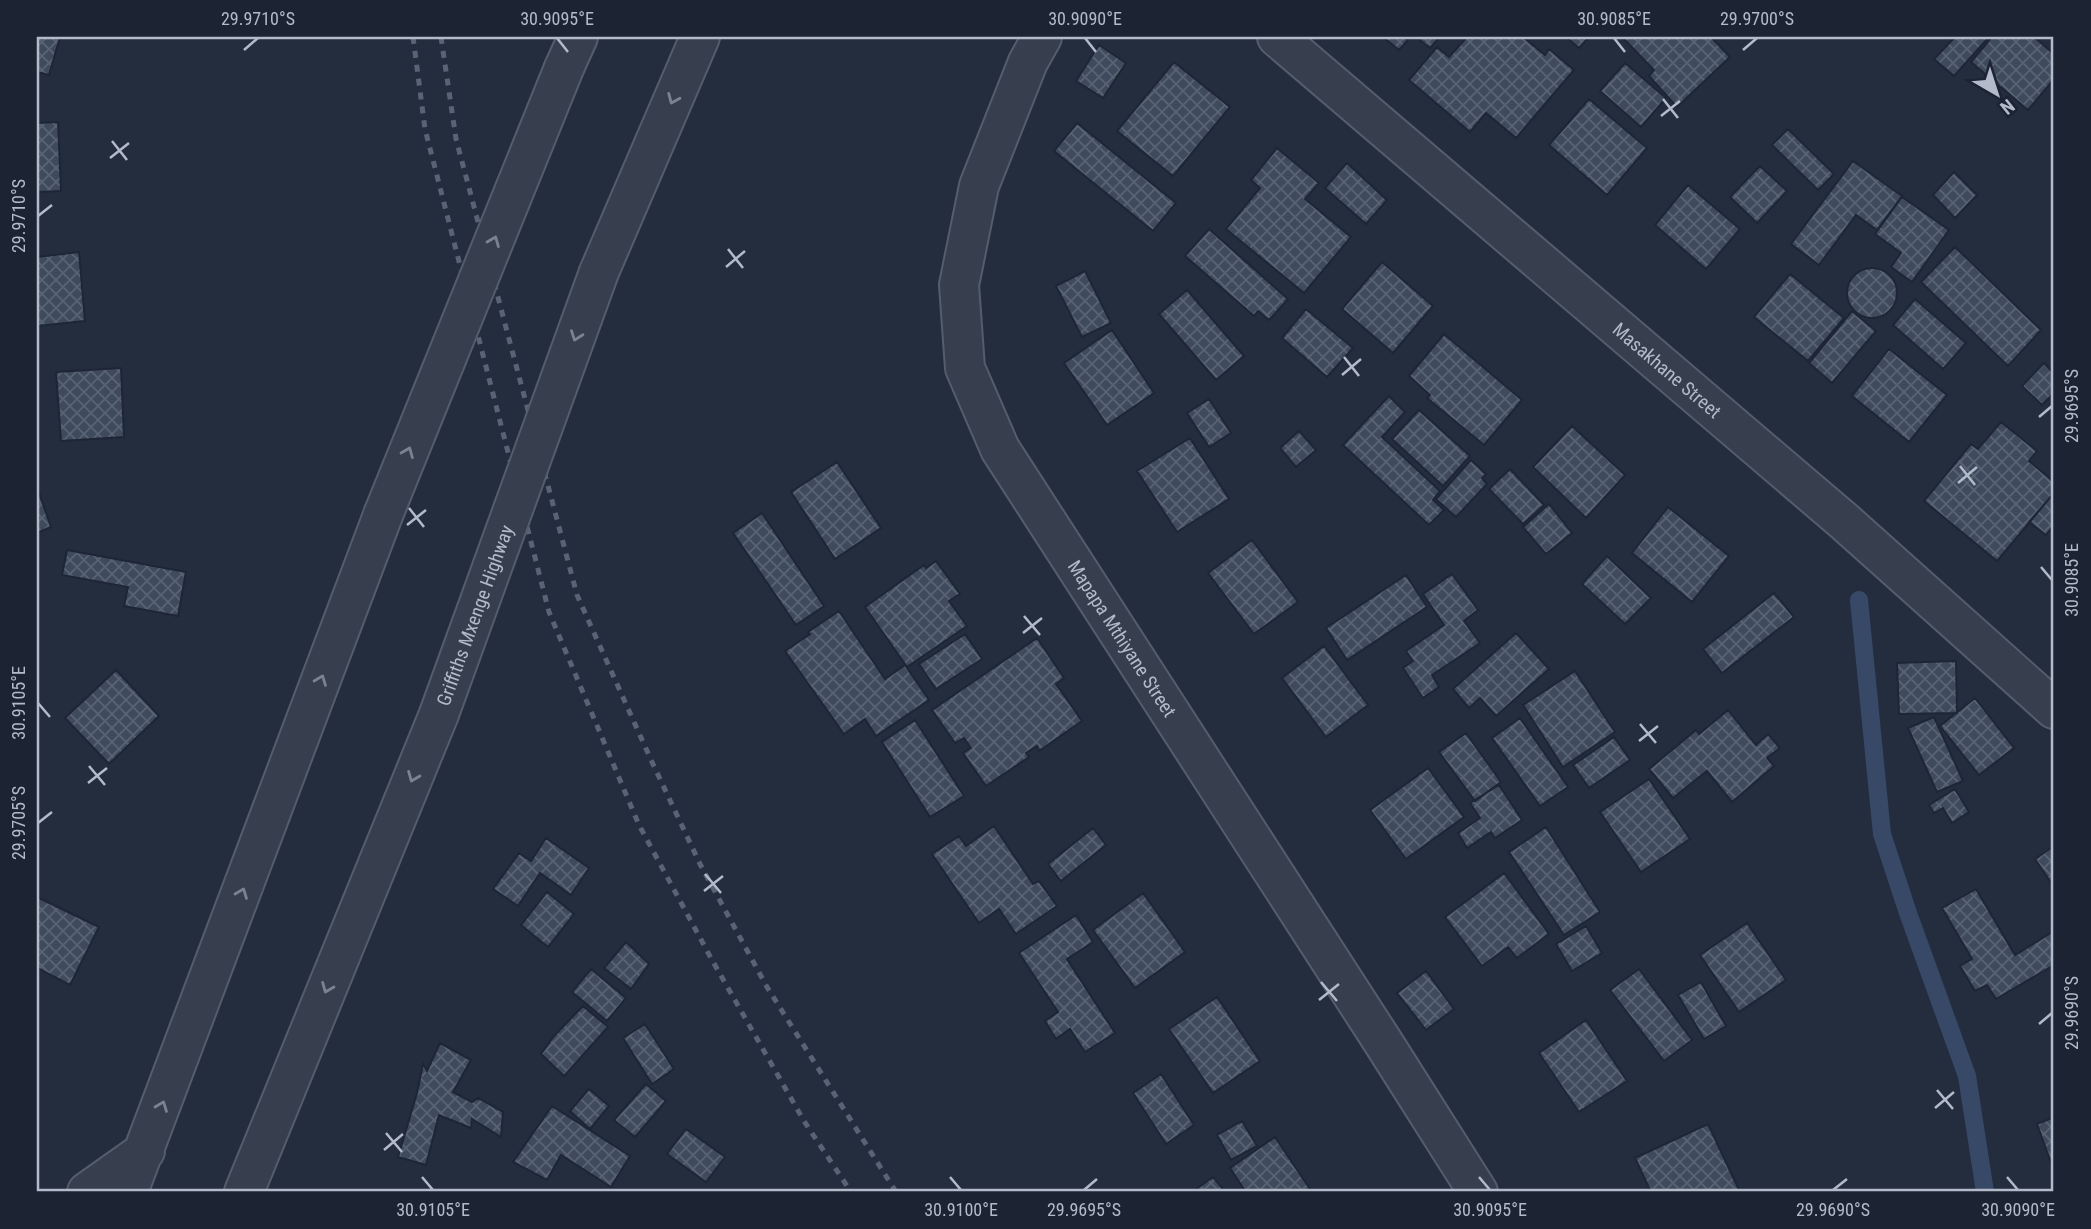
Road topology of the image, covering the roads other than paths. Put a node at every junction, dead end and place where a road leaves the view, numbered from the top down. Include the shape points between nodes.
1 (700, 37) edge
2 (1042, 37) edge
3 (1277, 37) edge
4 (571, 52) edge
5 (2054, 709) edge
6 (145, 1151) junction
7 (87, 1192) edge
8 (128, 1192) edge
9 (244, 1192) edge
10 (1478, 1192) edge

1 -> 9 street, Griffiths Mxenge Highway, bridge via 599,272 439,714
2 - 10 street, Mapapa Mthiyane Street via 979,187 959,285 965,368 1000,449
3 - 5 street, Masakhane Street via 1845,522
6 -> 4 street, bridge via 383,515
6 - 7 street
6 - 8 street

